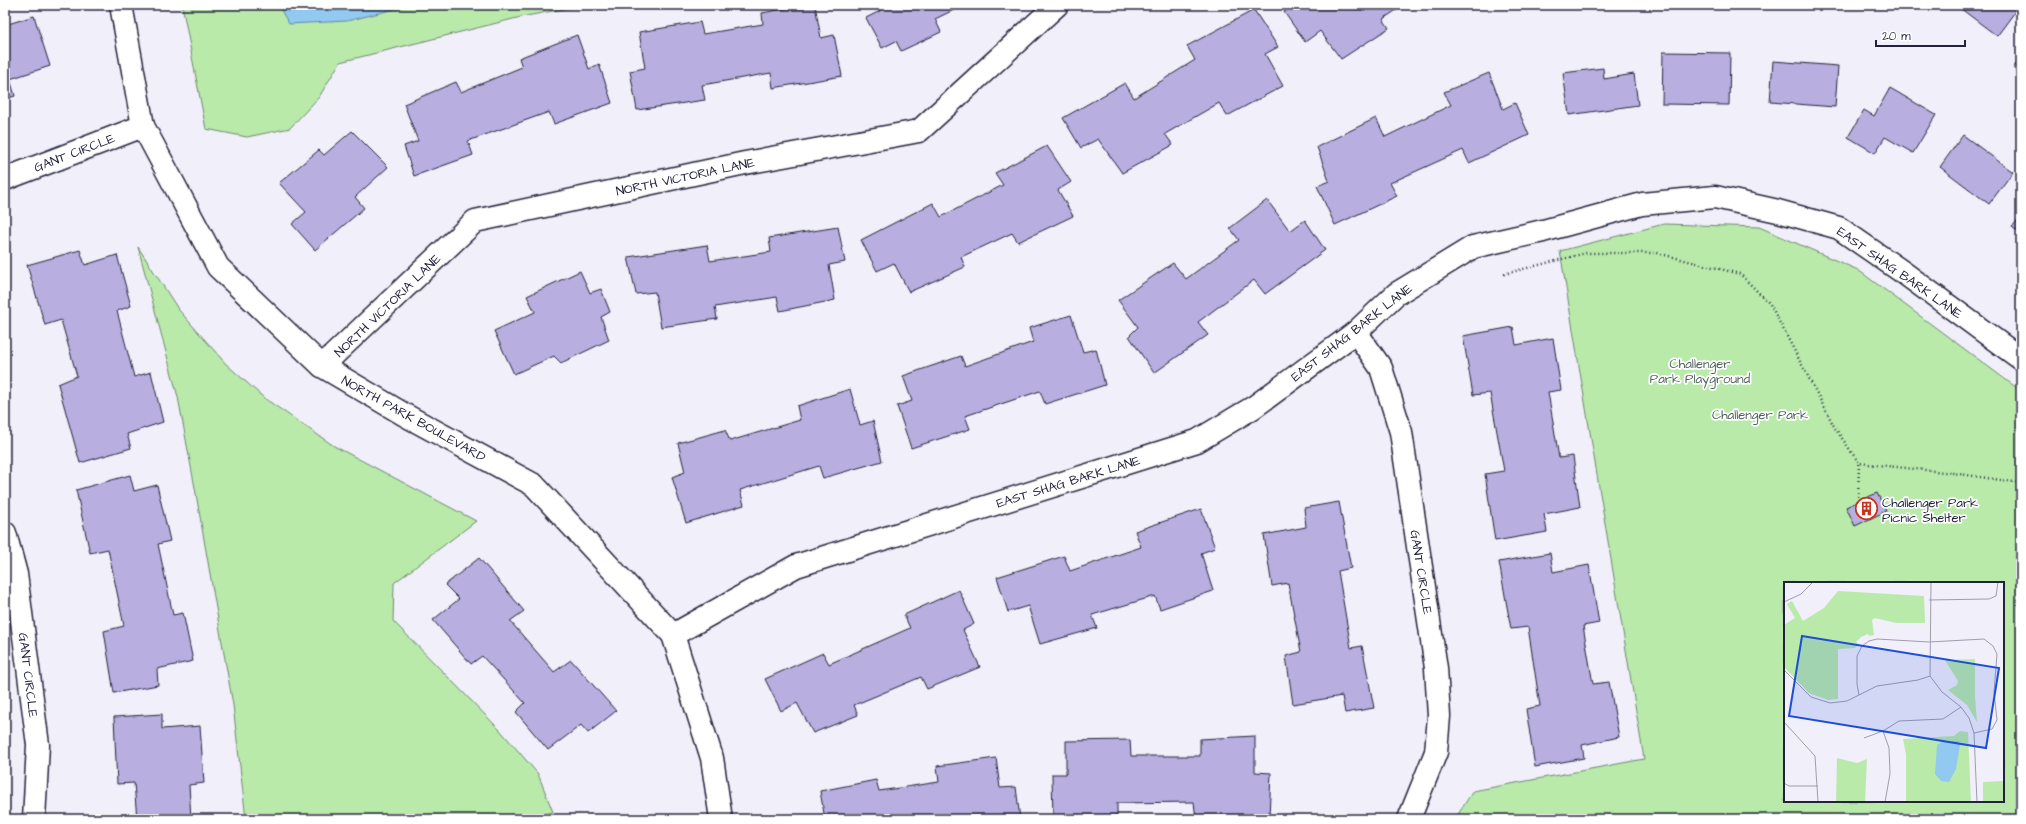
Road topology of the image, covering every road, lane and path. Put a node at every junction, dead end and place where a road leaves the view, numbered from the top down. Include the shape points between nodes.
1 (121, 5) edge
2 (1057, 5) edge
3 (143, 126) junction
4 (5, 179) edge
5 (1504, 274) dead end
6 (1356, 332) junction
7 (2021, 359) edge
8 (322, 366) junction
9 (1859, 463) junction
10 (2021, 483) edge
11 (1858, 501) dead end
12 (5, 533) edge
13 (674, 635) junction
14 (34, 819) edge
15 (720, 819) edge
16 (1409, 819) edge

1 - 3 street, NORTH PARK BOULEVARD
2 - 8 street, NORTH VICTORIA LANE via 919,131 745,162 475,221
3 - 4 street, GANT CIRCLE
3 - 8 street, NORTH PARK BOULEVARD via 218,267
5 - 9 path via 1586,253 1657,253 1740,274 1770,304 1835,428
6 - 7 street, EAST SHAG BARK LANE via 1396,294 1474,247 1642,204 1715,197 1839,228 1904,272
6 - 13 street, EAST SHAG BARK LANE via 1254,407 1197,441 796,566
6 - 16 street, GANT CIRCLE via 1381,368 1401,432 1436,668 1436,752
8 - 13 street, NORTH PARK BOULEVARD via 534,485
9 - 10 path
9 - 11 path
12 - 14 street, GANT CIRCLE via 16,574 38,745
13 - 15 street, NORTH PARK BOULEVARD via 712,758

